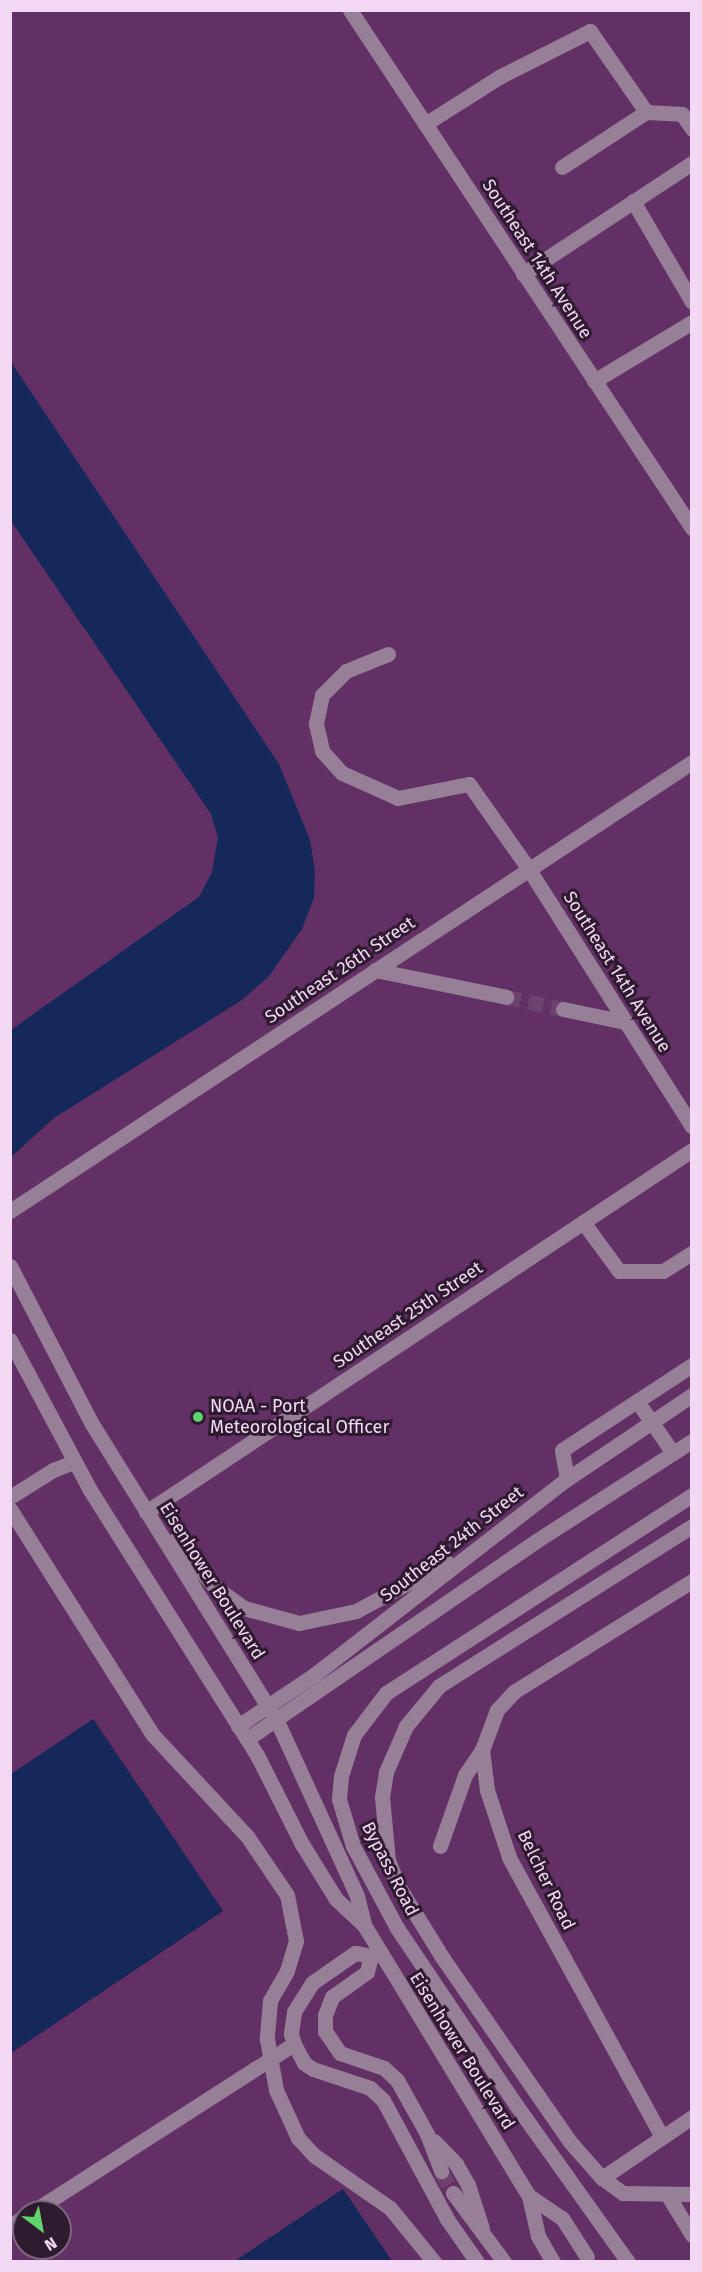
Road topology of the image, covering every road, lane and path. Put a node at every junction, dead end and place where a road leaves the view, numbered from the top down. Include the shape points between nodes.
1 (350, 10) edge
2 (646, 112) junction
3 (425, 124) junction
4 (692, 129) edge
5 (692, 163) edge
6 (562, 167) dead end
7 (633, 201) junction
8 (524, 274) junction
9 (692, 302) edge
10 (692, 322) edge
11 (594, 381) junction
12 (692, 528) edge
13 (388, 654) dead end
14 (692, 762) edge
15 (528, 868) junction
16 (375, 970) junction
17 (506, 997) tunnel mouth
18 (563, 1009) tunnel mouth
19 (625, 1022) junction
20 (692, 1126) edge
21 (692, 1150) edge
22 (10, 1211) edge
23 (584, 1222) junction
24 (692, 1252) edge
25 (10, 1266) edge
26 (10, 1340) edge
27 (692, 1365) edge
28 (692, 1395) edge
29 (637, 1401) junction
30 (652, 1422) junction
31 (692, 1441) edge
32 (673, 1453) junction
33 (74, 1462) junction
34 (567, 1479) junction
35 (692, 1495) edge
36 (10, 1497) edge
37 (10, 1509) edge
38 (146, 1512) junction
39 (692, 1526) edge
40 (497, 1533) junction
41 (692, 1581) edge
42 (267, 1706) junction
43 (277, 1721) junction
44 (238, 1726) junction
45 (247, 1739) junction
46 (483, 1750) junction
47 (440, 1846) dead end
48 (364, 1925) junction
49 (374, 1953) junction
50 (294, 2044) junction
51 (271, 2058) junction
52 (692, 2117) edge
53 (428, 2134) junction
54 (662, 2137) junction
55 (441, 2171) tunnel mouth
56 (602, 2178) junction
57 (453, 2193) tunnel mouth
58 (667, 2194) junction
59 (692, 2194) edge
60 (529, 2196) junction
61 (52, 2200) edge
62 (482, 2228) junction
63 (692, 2235) edge
64 (587, 2257) dead end
65 (434, 2262) edge
66 (477, 2262) edge
67 (504, 2262) edge
68 (553, 2262) edge
69 (628, 2262) edge

1 - 3 street, Southeast 14th Avenue
2 - 3 street via 590,31 499,77
2 - 4 street via 682,114
2 - 6 street
3 - 8 street, Southeast 14th Avenue
5 - 7 street
7 - 8 street
7 - 9 street
8 - 11 street, Southeast 14th Avenue
10 - 11 street
11 - 12 street, Southeast 14th Avenue
13 - 15 street, Southeast 14th Avenue via 346,671 322,695 316,724 322,751 342,773 398,798 469,784
14 - 15 street, Southeast 26th Street
15 - 16 street, Southeast 26th Street
15 - 19 street, Southeast 14th Avenue
16 - 17 street
16 - 22 street, Southeast 26th Street
18 - 19 street
19 - 20 street, Southeast 14th Avenue
21 - 23 street, Southeast 25th Street
23 - 24 street via 619,1271 663,1271
23 - 38 street, Southeast 25th Street
25 - 38 street, Eisenhower Boulevard via 92,1424
26 - 33 street, Eisenhower Boulevard
27 - 29 street
28 - 30 street, Southeast 24th Street
29 - 30 street
29 - 34 street via 562,1450
30 - 32 street
30 - 34 street, Southeast 24th Street
31 - 32 street
32 - 43 street via 536,1540
33 - 36 street via 53,1470
33 - 44 street, Eisenhower Boulevard
34 - 40 street, Southeast 24th Street
35 - 69 street, Bypass Road via 386,1693 354,1735 341,1776 339,1799 353,1846 398,1928 516,2105
37 - 51 street via 153,1735 247,1836 286,1895 296,1941 287,1971 270,2001 267,2039
38 - 40 street via 215,1587 244,1608 299,1623 356,1611
38 - 42 street, Eisenhower Boulevard
39 - 56 street via 439,1686 406,1726 386,1772 382,1797 388,1860 412,1910 571,2143
40 - 42 street, Southeast 24th Street via 314,1675
41 - 46 street, Belcher Road via 515,1691 497,1710
42 - 43 street, Eisenhower Boulevard
42 - 44 street, Southeast 24th Street
43 - 45 street
43 - 48 street, Eisenhower Boulevard via 357,1896
44 - 45 street, Eisenhower Boulevard
45 - 48 street, Eisenhower Boulevard via 336,1899
46 - 47 street via 465,1775
46 - 54 street, Belcher Road via 486,1790 509,1857
48 - 49 street, Eisenhower Boulevard
49 - 50 street via 355,1953 312,1983 294,2012
49 - 53 street via 367,1972 332,1997 325,2015 325,2031 340,2053 391,2073
49 - 60 street, Eisenhower Boulevard
50 - 51 street
50 - 66 street via 304,2063 313,2069 377,2093 447,2218
51 - 61 street
51 - 65 street via 276,2090 298,2138 315,2157 390,2208
52 - 54 street
53 - 55 street
53 - 62 street via 456,2164
54 - 56 street
56 - 58 street via 622,2193
57 - 62 street
58 - 59 street
58 - 63 street
60 - 64 street, Eisenhower Boulevard via 562,2218
60 - 68 street, Eisenhower Boulevard via 538,2236
62 - 67 street

